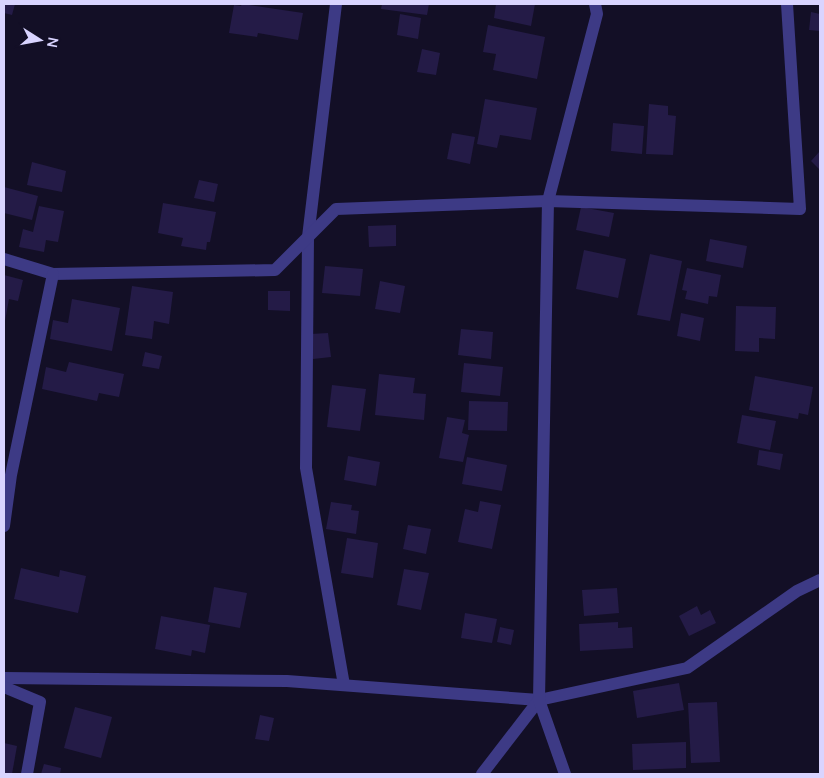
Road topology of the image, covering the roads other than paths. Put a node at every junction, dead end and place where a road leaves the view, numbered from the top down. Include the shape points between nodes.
1 (336, 4) edge
2 (607, 4) edge
3 (787, 4) edge
4 (596, 9) edge
5 (548, 201) junction
6 (308, 237) junction
7 (4, 259) edge
8 (52, 274) junction
9 (4, 526) edge
10 (820, 580) edge
11 (4, 678) edge
12 (344, 685) junction
13 (4, 686) edge
14 (539, 700) junction
15 (27, 774) edge
16 (482, 774) edge
17 (565, 774) edge

1 - 6 street
2 - 4 street
3 - 5 street via 800,209
4 - 5 street
5 - 6 street via 336,209
5 - 14 street
6 - 8 street via 275,270
6 - 12 street via 306,468
7 - 8 street
8 - 9 street via 11,475
10 - 14 street via 798,591 687,668
11 - 12 street via 287,680
12 - 14 street
13 - 15 street via 40,702
14 - 16 street
14 - 17 street

